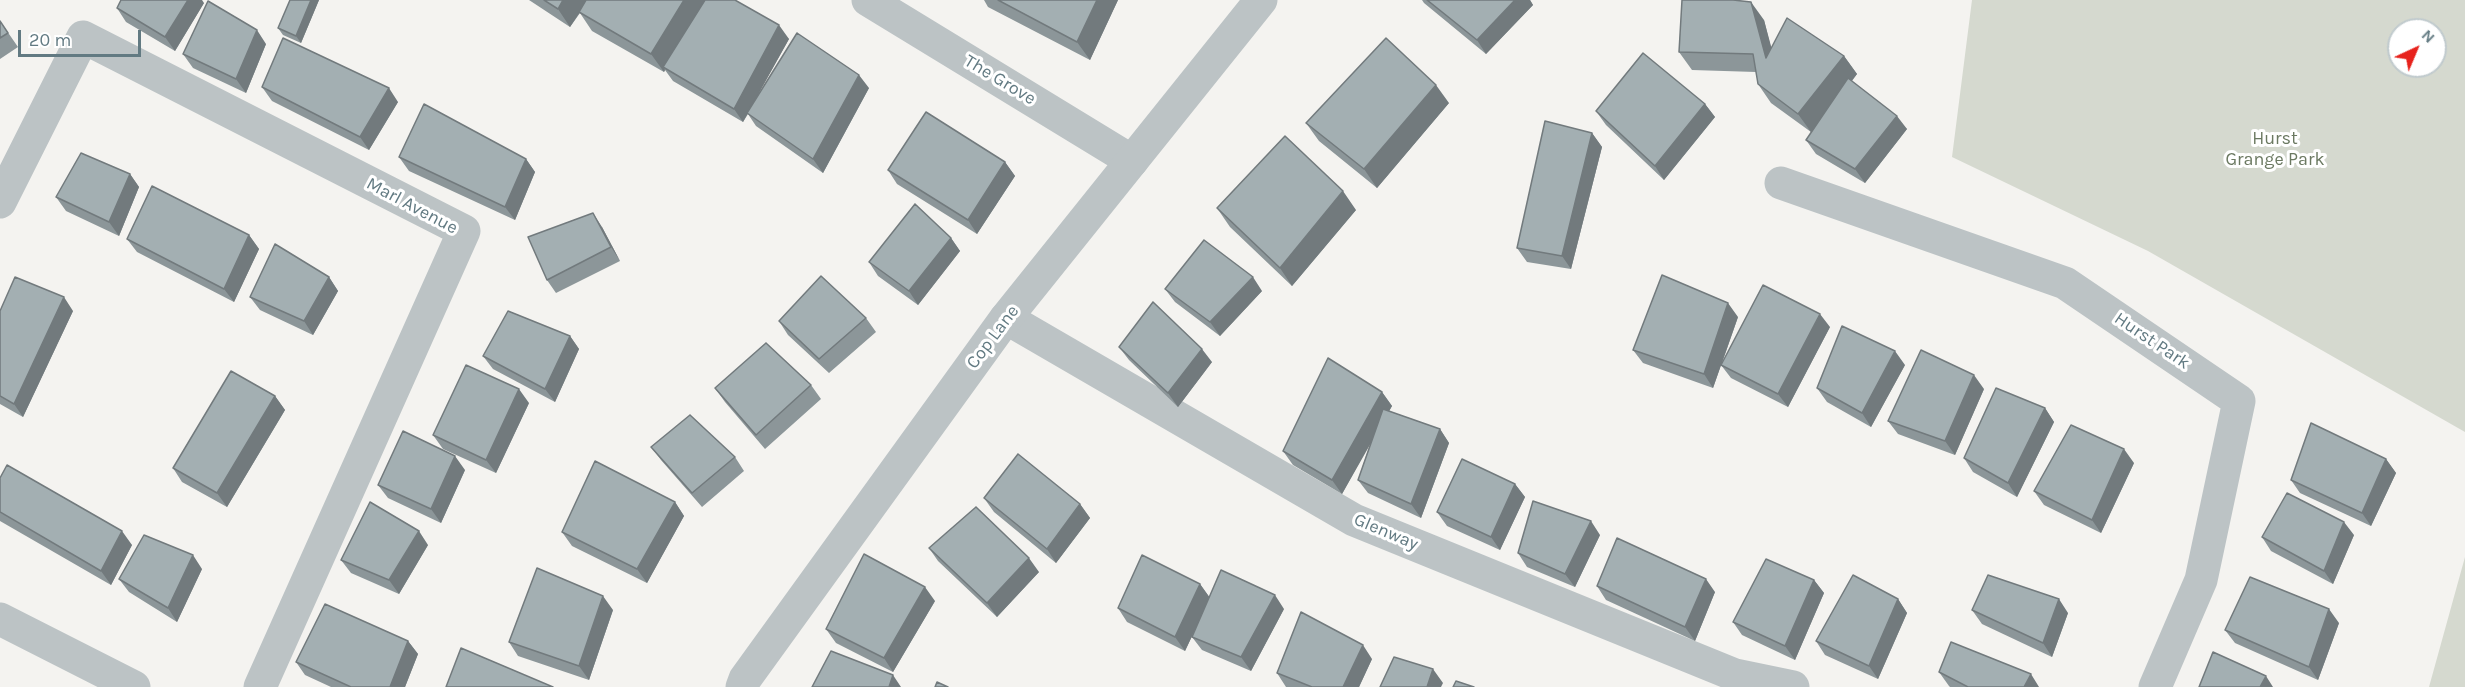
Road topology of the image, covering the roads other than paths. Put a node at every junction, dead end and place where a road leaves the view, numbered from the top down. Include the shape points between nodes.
1 (868, 0) edge
2 (1261, 0) edge
3 (1132, 161) junction
4 (1781, 183) dead end
5 (0, 202) edge
6 (1006, 318) junction
7 (0, 619) edge
8 (134, 687) edge
9 (260, 687) edge
10 (742, 687) edge
11 (1793, 687) edge
12 (2155, 687) edge

1 - 3 street, The Grove
2 - 3 street, Cop Lane
3 - 6 street, Cop Lane
4 - 12 street, Hurst Park via 2065,283 2239,401 2202,580
5 - 9 street, Marl Avenue via 83,37 464,231
6 - 10 street, Cop Lane
6 - 11 street, Glenway via 1354,520 1735,675
7 - 8 street

